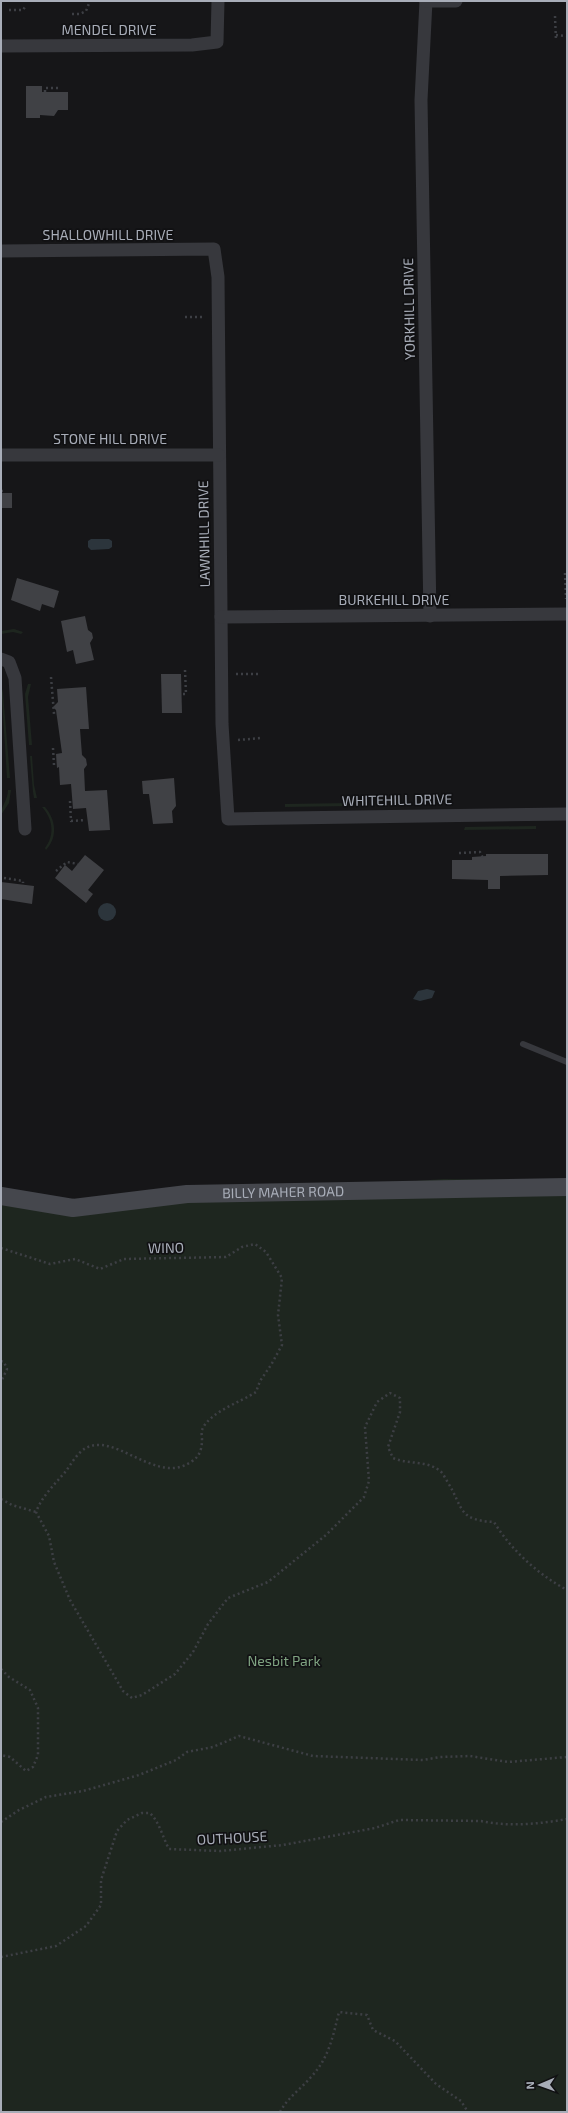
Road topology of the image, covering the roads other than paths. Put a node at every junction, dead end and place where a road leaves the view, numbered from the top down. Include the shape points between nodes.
1 (218, 1) edge
2 (426, 1) edge
3 (456, 1) edge
4 (1, 46) edge
5 (214, 249) joint
6 (1, 251) edge
7 (1, 455) edge
8 (219, 455) junction
9 (567, 614) edge
10 (430, 616) junction
11 (221, 617) junction
12 (1, 659) edge
13 (567, 814) edge
14 (228, 819) joint
15 (25, 829) dead end
16 (523, 1044) dead end
17 (567, 1062) edge
18 (567, 1187) edge
19 (1, 1196) edge

1 - 4 street, MENDEL DRIVE via 216,42 192,45
2 - 3 street
2 - 10 street, YORKHILL DRIVE via 421,100
5 - 6 street, SHALLOWHILL DRIVE
5 - 8 street, LAWNHILL DRIVE via 218,277
7 - 8 street, STONE HILL DRIVE
8 - 11 street, LAWNHILL DRIVE
9 - 10 street, BURKEHILL DRIVE
10 - 11 street, BURKEHILL DRIVE
11 - 14 street, LAWNHILL DRIVE via 222,724
12 - 15 street via 9,662 15,678
13 - 14 street, WHITEHILL DRIVE
16 - 17 lane
18 - 19 main road, BILLY MAHER ROAD via 187,1194 73,1208

